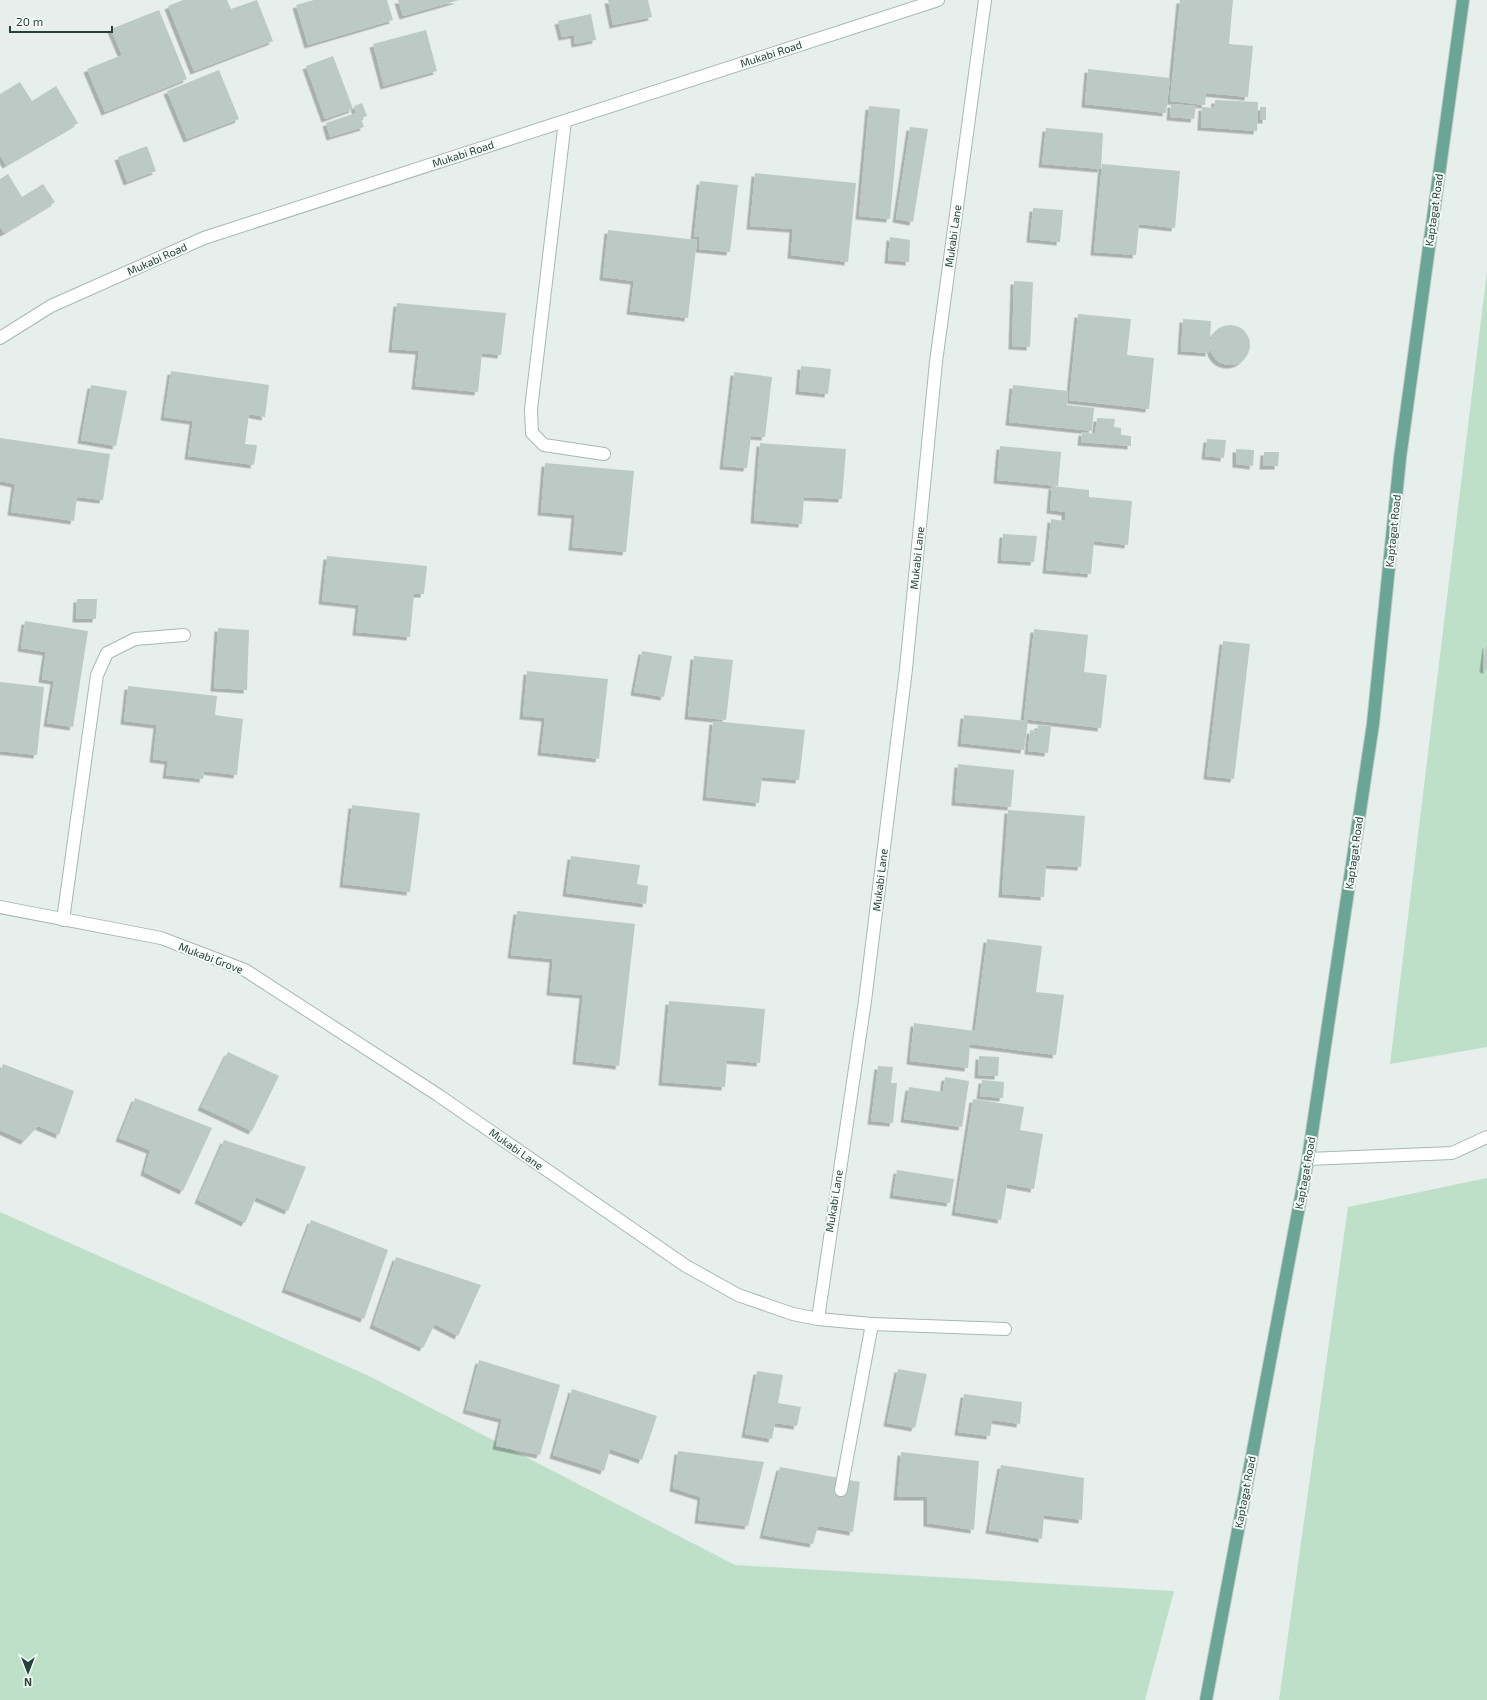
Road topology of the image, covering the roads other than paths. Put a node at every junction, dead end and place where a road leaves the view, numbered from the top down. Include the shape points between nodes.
1 (938, 0) edge
2 (985, 0) edge
3 (1463, 0) edge
4 (565, 121) junction
5 (0, 338) edge
6 (604, 454) dead end
7 (184, 635) dead end
8 (0, 907) edge
9 (63, 920) junction
10 (438, 1095) joint
11 (1487, 1137) edge
12 (1308, 1159) junction
13 (818, 1318) junction
14 (872, 1324) junction
15 (1005, 1329) dead end
16 (841, 1490) dead end
17 (1206, 1700) edge

1 - 4 street, Mukabi Road
2 - 13 street, Mukabi Lane via 936,362 906,669 870,961
3 - 12 main road, Kaptagat Road via 1400,458 1373,724
4 - 5 street, Mukabi Road via 204,238 51,306
4 - 6 street via 531,409 532,433 544,445
7 - 9 street via 134,639 107,653 97,675
8 - 9 street, Mukabi Grove
9 - 10 street, Mukabi Grove via 161,938 245,970
10 - 13 street, Mukabi Lane via 711,1281 769,1307
11 - 12 street via 1452,1153
12 - 17 main road, Kaptagat Road
13 - 14 street
14 - 15 street
14 - 16 street

